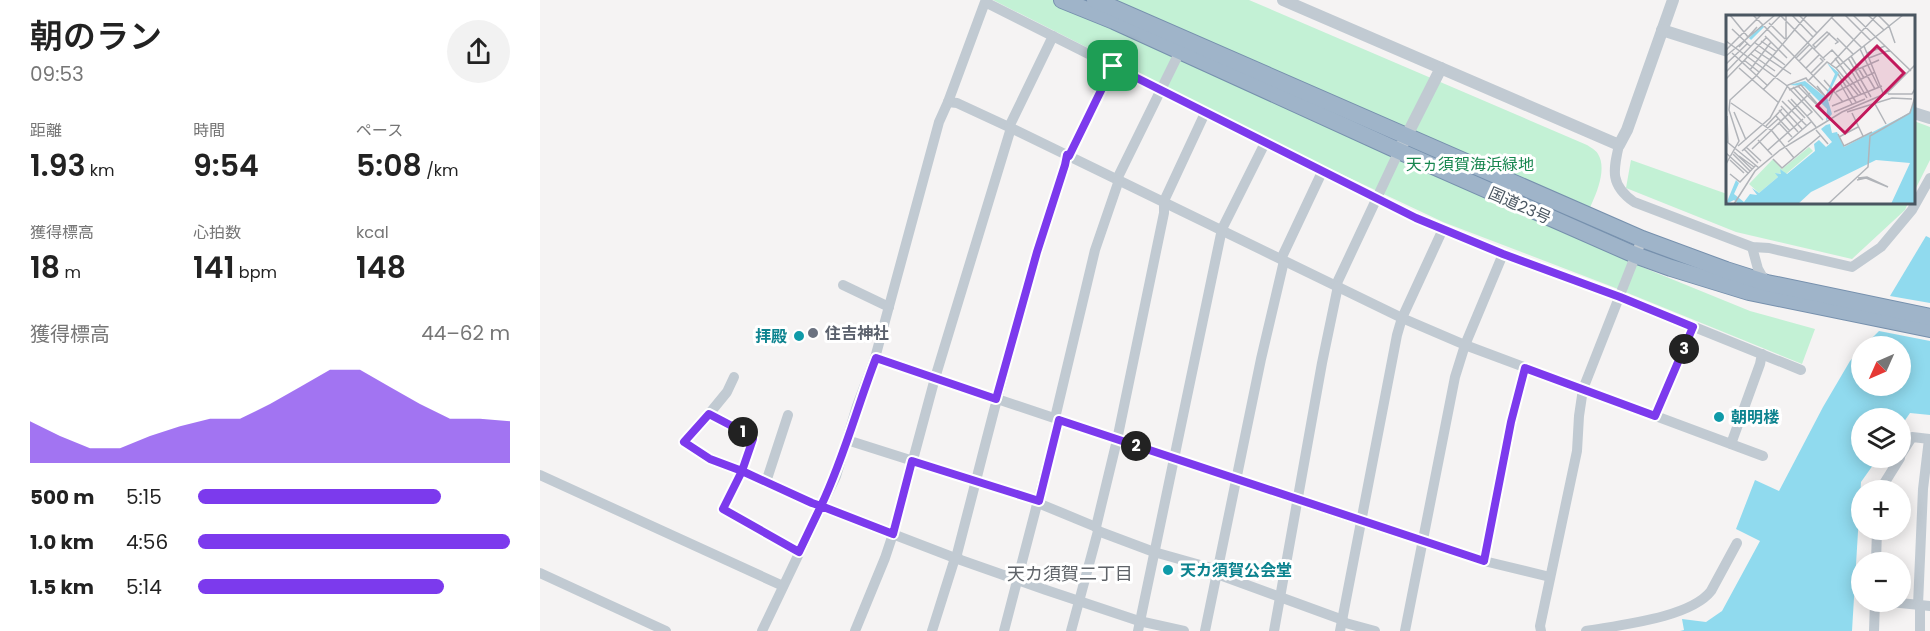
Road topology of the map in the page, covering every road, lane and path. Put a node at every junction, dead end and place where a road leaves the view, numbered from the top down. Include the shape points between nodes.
1 (1062, 0) edge
2 (1095, 0) edge
3 (1283, 0) edge
4 (1673, 0) edge
5 (1662, 30) junction
6 (1053, 36) junction
7 (1726, 50) edge
8 (1180, 51) junction
9 (1113, 66) junction
10 (1441, 69) junction
11 (1162, 90) junction
12 (948, 102) junction
13 (1205, 113) junction
14 (1915, 113) edge
15 (1930, 118) edge
16 (1010, 127) junction
17 (1407, 136) junction
18 (1265, 143) junction
19 (1619, 145) junction
20 (1399, 152) junction
21 (1068, 155) junction
22 (1322, 171) junction
23 (1930, 178) edge
24 (1118, 179) junction
25 (1376, 199) junction
26 (1164, 201) junction
27 (1443, 229) junction
28 (1222, 230) junction
29 (1638, 247) junction
30 (1752, 247) junction
31 (1503, 254) junction
32 (1282, 260) junction
33 (1767, 283) junction
34 (843, 285) dead end
35 (1337, 286) junction
36 (1620, 297) junction
37 (889, 307) junction
38 (1860, 309) junction
39 (1930, 316) edge
40 (1402, 318) junction
41 (1693, 327) junction
42 (1930, 329) edge
43 (1465, 345) junction
44 (1762, 354) junction
45 (876, 358) junction
46 (1525, 368) junction
47 (1801, 370) dead end
48 (734, 377) dead end
49 (935, 378) junction
50 (1582, 389) junction
51 (996, 399) junction
52 (709, 414) junction
53 (788, 415) dead end
54 (1655, 416) junction
55 (1057, 419) junction
56 (1911, 439) edge
57 (1929, 439) edge
58 (848, 440) junction
59 (1117, 440) junction
60 (1731, 444) junction
61 (1763, 456) dead end
62 (1174, 459) junction
63 (912, 461) junction
64 (742, 471) junction
65 (540, 474) edge
66 (1236, 479) junction
67 (976, 480) junction
68 (766, 482) junction
69 (1298, 500) junction
70 (1039, 502) junction
71 (821, 506) junction
72 (1361, 521) junction
73 (1097, 529) junction
74 (893, 534) junction
75 (1421, 540) junction
76 (1737, 543) dead end
77 (799, 552) junction
78 (1154, 552) junction
79 (956, 558) junction
80 (1484, 561) junction
81 (1217, 572) junction
82 (540, 573) edge
83 (1550, 577) junction
84 (1016, 580) junction
85 (783, 586) junction
86 (1279, 598) junction
87 (1079, 601) junction
88 (1922, 605) edge
89 (1875, 612) edge
90 (1342, 624) edge
91 (1139, 626) edge
92 (666, 631) edge
93 (762, 631) edge
94 (855, 631) edge
95 (932, 631) edge
96 (1004, 631) edge
97 (1071, 631) edge
98 (1184, 631) edge
99 (1205, 631) edge
100 (1274, 631) edge
101 (1375, 631) edge
102 (1405, 631) edge
103 (1541, 631) edge
104 (1586, 631) edge
105 (1874, 631) edge
106 (1920, 631) edge

1 - 8 highway, 国道23号
2 - 17 highway, 国道23号
3 - 10 street
4 - 5 street
5 - 7 street
5 - 19 street
6 - 9 street
6 - 12 street via 985,2
6 - 16 street
8 - 11 street
8 - 20 highway, 国道23号
9 - 11 street
9 - 21 street
10 - 17 street
10 - 19 street
11 - 13 street
11 - 24 street
12 - 16 street
12 - 37 street via 939,122
13 - 18 street
13 - 26 street
14 - 15 street
16 - 21 street
16 - 49 street
17 - 20 street
17 - 29 highway, 国道23号
18 - 22 street
18 - 28 street
19 - 30 street via 1614,175 1624,195
20 - 25 street
20 - 29 highway, 国道23号
21 - 24 street
21 - 51 street
22 - 25 street
22 - 32 street
23 - 30 street via 1912,210 1881,247 1852,267
24 - 26 street
24 - 55 street via 1095,250
25 - 27 street
25 - 35 street
26 - 28 street
26 - 59 street
27 - 31 street
27 - 40 street
28 - 32 street
28 - 62 street
29 - 33 highway, 国道23号
29 - 36 street
29 - 38 highway, 国道23号 via 1671,268 1749,292
30 - 33 street
31 - 36 street
31 - 43 street
32 - 35 street
32 - 66 street
33 - 38 highway, 国道23号
34 - 37 street
35 - 40 street
35 - 69 street
36 - 41 street
36 - 50 street
37 - 45 street
38 - 39 highway, 国道23号
38 - 42 highway, 国道23号
40 - 43 street
40 - 72 street
41 - 44 street
41 - 54 street
43 - 46 street
43 - 75 street
44 - 47 street
44 - 60 street
45 - 49 street
45 - 58 street
46 - 50 street
46 - 80 street
48 - 52 street
49 - 51 street
49 - 63 street
50 - 54 street
50 - 83 street via 1577,451
51 - 55 street
51 - 67 street
52 - 64 street via 753,439
52 - 64 street via 684,442 710,459
53 - 68 street
54 - 60 street
55 - 59 street
55 - 70 street
56 - 57 street
57 - 88 street via 1923,489
58 - 63 street
58 - 71 street
59 - 62 street
59 - 73 street
60 - 61 street
62 - 66 street
62 - 78 street
63 - 67 street
63 - 74 street
64 - 68 street
64 - 77 street via 723,509
65 - 85 street
66 - 69 street
66 - 81 street
67 - 70 street
67 - 79 street
68 - 71 street
69 - 72 street
69 - 86 street
70 - 73 street
70 - 84 street
71 - 74 street
71 - 77 street
72 - 75 street
72 - 90 street
73 - 78 street
73 - 87 street
74 - 79 street
74 - 94 street
75 - 80 street
75 - 102 street
76 - 104 street via 1711,591 1694,605
77 - 85 street
78 - 81 street
78 - 91 street
79 - 84 street
79 - 95 street
80 - 83 street
81 - 86 street
81 - 99 street
82 - 92 street
83 - 103 street
84 - 87 street
84 - 96 street
85 - 93 street
86 - 90 street
86 - 100 street
87 - 91 street
87 - 97 street
88 - 106 street
89 - 105 street
90 - 101 street
91 - 98 street

